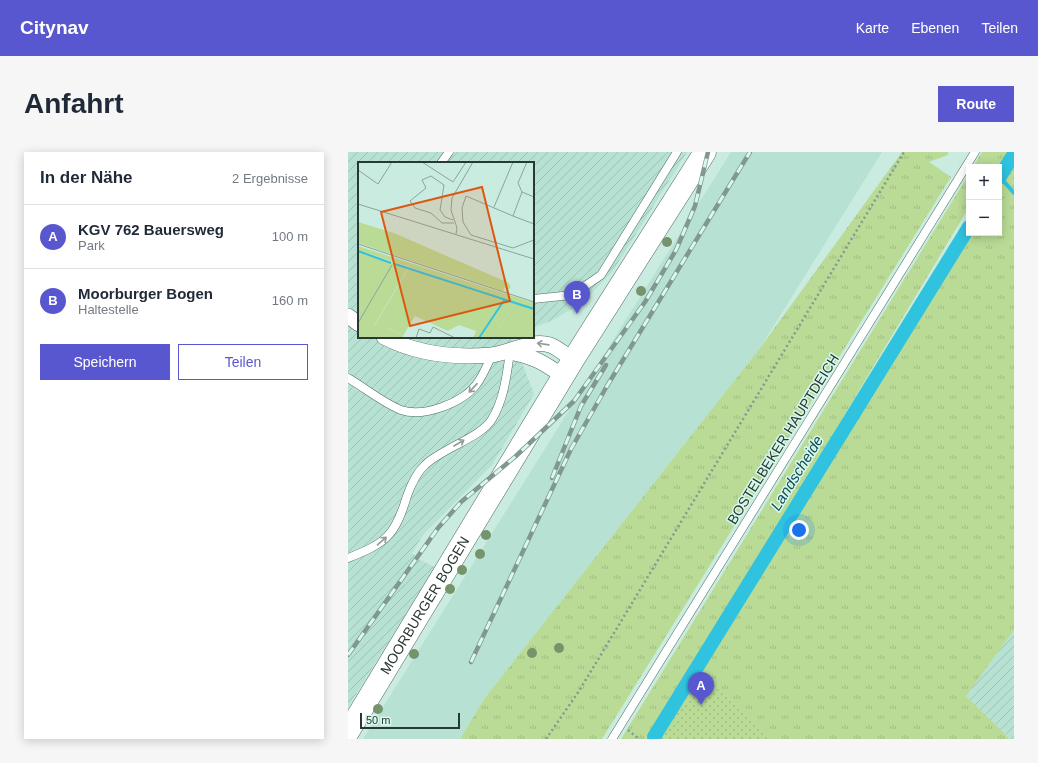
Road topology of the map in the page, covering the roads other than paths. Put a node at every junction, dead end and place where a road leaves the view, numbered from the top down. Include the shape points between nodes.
1 (450, 152) edge
2 (677, 152) edge
3 (705, 152) edge
4 (975, 152) edge
5 (442, 162) edge
6 (534, 299) edge
7 (348, 316) edge
8 (358, 323) edge
9 (386, 338) edge
10 (510, 352) junction
11 (492, 355) junction
12 (568, 368) junction
13 (348, 378) edge
14 (348, 558) edge
15 (348, 732) edge
16 (612, 739) edge

1 - 5 lane
2 - 6 lane via 600,275 572,295
3 - 12 main road, MOORBURGER BOGEN
4 - 16 lane, BOSTELBEKER HAUPTDEICH
7 - 8 street
9 - 11 street via 404,346 435,354
10 - 11 street
10 - 12 street via 529,344 542,343 555,347
14 -> 10 lane via 373,549 394,529 401,518 415,477 425,464 481,430 492,420 500,399
11 -> 13 lane via 477,384 464,397 420,413 401,410
12 - 15 main road, MOORBURGER BOGEN

